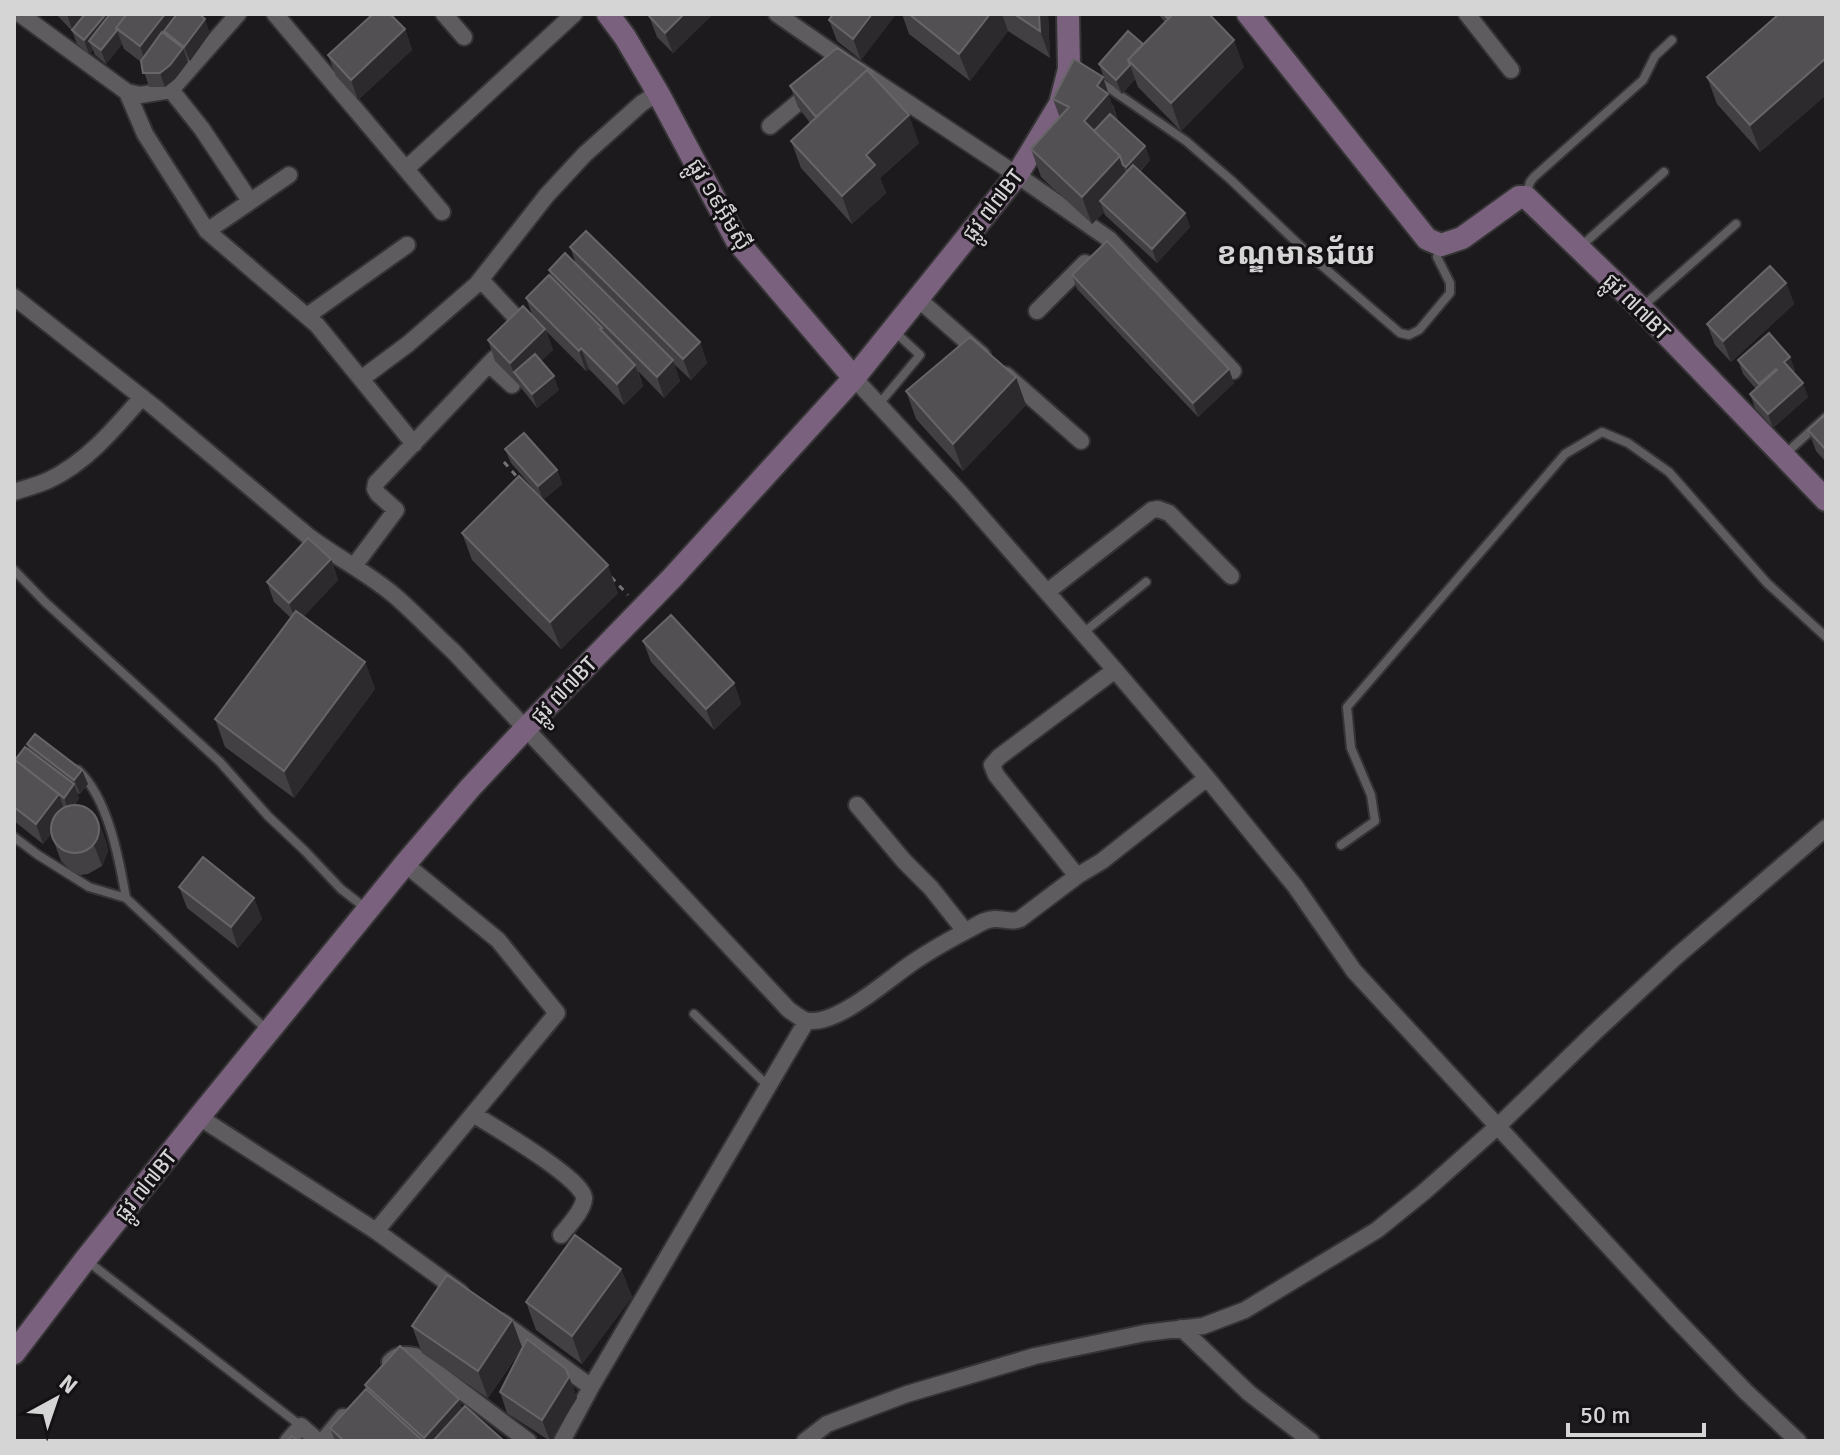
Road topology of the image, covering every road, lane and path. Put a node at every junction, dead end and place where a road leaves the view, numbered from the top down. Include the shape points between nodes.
1 (20, 14) edge
2 (238, 14) edge
3 (275, 14) edge
4 (444, 14) edge
5 (574, 14) edge
6 (608, 14) edge
7 (777, 14) edge
8 (1068, 14) edge
9 (1248, 14) edge
10 (1467, 14) edge
11 (464, 37) dead end
12 (1672, 40) dead end
13 (1511, 70) dead end
14 (834, 73) junction
15 (1092, 76) edge
16 (171, 90) junction
17 (127, 92) junction
18 (658, 93) junction
19 (770, 126) dead end
20 (407, 168) junction
21 (1664, 172) dead end
22 (289, 175) dead end
23 (1017, 175) junction
24 (1526, 197) junction
25 (250, 201) junction
26 (442, 212) dead end
27 (1736, 224) dead end
28 (207, 231) junction
29 (1109, 239) junction
30 (407, 245) dead end
31 (1441, 245) junction
32 (1578, 248) junction
33 (481, 280) junction
34 (14, 297) edge
35 (917, 298) junction
36 (1641, 308) junction
37 (1037, 311) dead end
38 (307, 316) junction
39 (892, 329) junction
40 (489, 364) junction
41 (1233, 371) dead end
42 (854, 378) junction
43 (361, 379) junction
44 (512, 385) dead end
45 (142, 397) junction
46 (879, 404) junction
47 (1826, 417) edge
48 (1081, 441) dead end
49 (414, 444) junction
50 (1783, 455) junction
51 (504, 462) edge
52 (523, 484) edge
53 (14, 492) edge
54 (1826, 500) edge
55 (354, 566) junction
56 (14, 570) edge
57 (609, 575) edge
58 (1231, 576) dead end
59 (1146, 582) dead end
60 (1047, 592) junction
61 (642, 609) junction
62 (1083, 633) junction
63 (1826, 637) edge
64 (1115, 670) junction
65 (526, 728) junction
66 (68, 763) edge
67 (1207, 778) junction
68 (857, 805) dead end
69 (1826, 828) edge
70 (14, 837) edge
71 (1341, 845) dead end
72 (405, 864) junction
73 (1077, 876) junction
74 (126, 898) junction
75 (368, 910) junction
76 (965, 931) junction
77 (694, 1014) dead end
78 (806, 1022) junction
79 (269, 1031) junction
80 (767, 1085) junction
81 (473, 1114) junction
82 (199, 1117) junction
83 (1498, 1126) junction
84 (376, 1231) junction
85 (561, 1235) dead end
86 (85, 1260) junction
87 (1181, 1328) junction
88 (14, 1353) edge
89 (382, 1371) edge
90 (591, 1387) junction
91 (352, 1406) edge
92 (301, 1426) junction
93 (288, 1441) edge
94 (320, 1441) edge
95 (528, 1441) edge
96 (562, 1441) edge
97 (805, 1441) edge
98 (1311, 1441) edge
99 (1798, 1441) edge

1 - 17 street
2 - 16 street
3 - 20 street
4 - 11 street
5 - 20 street
6 - 18 street, ផ្លូវ ១៩អ៊ឹមស៊ី
7 - 14 street
8 - 23 street, ផ្លូវ ៧៧BT via 1074,71
9 - 31 street via 1427,239
10 - 13 street
12 - 24 lane via 1655,56 1643,80 1530,182
14 - 19 street
14 - 23 street
15 - 31 lane via 1186,141 1400,333 1419,330 1450,293 1437,257
16 - 17 street
16 - 25 street
17 - 28 street via 145,134
18 - 33 street via 585,154
18 - 42 street, ផ្លូវ ១៩អ៊ឹមស៊ី via 737,241
20 - 26 street
21 - 32 lane
22 - 25 street
23 - 29 street
23 - 35 street, ផ្លូវ ៧៧BT
24 - 31 street via 1462,238
24 - 32 street, ផ្លូវ ៧៧BT
25 - 28 street
27 - 36 lane
28 - 38 street
29 - 37 street
29 - 41 street
30 - 38 street
32 - 36 street, ផ្លូវ ៧៧BT
33 - 40 street via 523,326
33 - 43 street
34 - 45 street
35 - 39 street, ផ្លូវ ៧៧BT
35 - 48 street
36 - 50 street, ផ្លូវ ៧៧BT
38 - 43 street
39 - 42 street, ផ្លូវ ៧៧BT
39 - 46 lane via 920,355
40 - 44 street
40 - 49 street
42 - 46 street
42 - 61 street, ផ្លូវ ៧៧BT
43 - 49 street
45 - 53 street via 85,458 50,480
45 - 55 street via 308,536
46 - 60 street
47 - 50 lane
49 - 55 street via 376,483 378,494 396,510
50 - 54 street, ផ្លូវ ៧៧BT
51 - 52 path
55 - 65 street via 395,596
56 - 75 lane via 220,762 341,889
57 - 61 path
58 - 60 street via 1169,513 1158,509
59 - 62 lane
60 - 62 street
61 - 65 street, ផ្លូវ ៧៧BT
62 - 64 street
63 - 71 lane via 1767,583 1669,472 1602,432 1565,454 1347,707 1351,748 1371,795 1375,821
64 - 67 street
64 - 73 street via 992,765
65 - 72 street, ផ្លូវ ៧៧BT
65 - 78 street via 767,987
66 - 74 lane via 100,797
67 - 73 street
67 - 83 street via 1295,886 1354,971
68 - 76 street
69 - 83 street via 1677,956
70 - 74 lane via 89,887
72 - 75 street, ផ្លូវ ៧៧BT
72 - 81 street via 498,940 557,1013
73 - 76 street via 1012,923 987,920
74 - 79 lane
75 - 79 street, ផ្លូវ ៧៧BT
76 - 78 street via 833,1017
77 - 80 lane
78 - 80 street
79 - 82 street, ផ្លូវ ៧៧BT
80 - 90 street
81 - 84 street
81 - 85 street via 584,1192 585,1201
82 - 84 street
82 - 86 street, ផ្លូវ ៧៧BT
83 - 87 street via 1377,1230 1245,1310 1203,1326
83 - 99 street via 1674,1317
84 - 90 street
86 - 88 street, ផ្លូវ ៧៧BT
86 - 92 lane
87 - 97 street via 1035,1356 907,1394 827,1424
87 - 98 street via 1249,1393
89 - 95 street via 398,1355 415,1356
90 - 96 street
91 - 94 street
92 - 93 street
92 - 94 street

